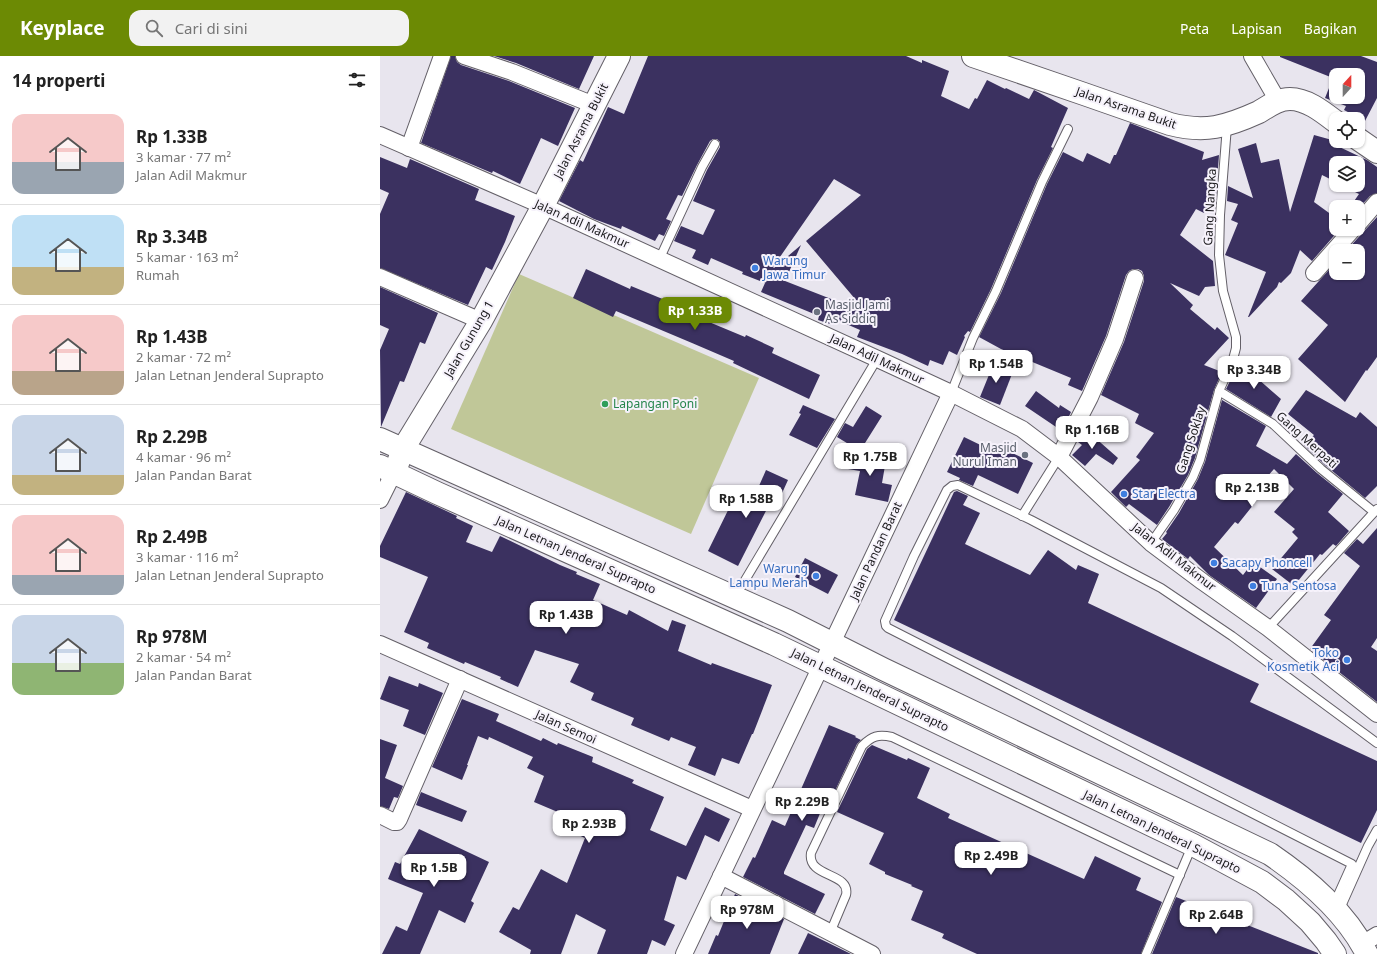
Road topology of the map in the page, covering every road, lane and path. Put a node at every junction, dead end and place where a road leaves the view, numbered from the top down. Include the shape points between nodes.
1 (442, 56) edge
2 (464, 56) edge
3 (619, 56) edge
4 (973, 56) edge
5 (1252, 56) edge
6 (1278, 101) junction
7 (594, 105) junction
8 (1329, 117) edge
9 (1227, 125) junction
10 (1068, 129) dead end
11 (380, 135) edge
12 (715, 144) dead end
13 (1365, 144) edge
14 (409, 148) junction
15 (1377, 152) edge
16 (1377, 202) edge
17 (543, 206) junction
18 (1365, 216) edge
19 (1347, 236) edge
20 (659, 260) junction
21 (1314, 273) dead end
22 (380, 277) edge
23 (1135, 278) dead end
24 (1223, 290) joint
25 (481, 321) junction
26 (877, 359) junction
27 (1219, 391) junction
28 (951, 393) junction
29 (380, 439) edge
30 (404, 449) junction
31 (1059, 457) junction
32 (387, 469) edge
33 (380, 500) edge
34 (1375, 511) edge
35 (1022, 516) junction
36 (1152, 543) junction
37 (735, 598) junction
38 (1268, 628) junction
39 (832, 643) junction
40 (380, 644) edge
41 (821, 666) junction
42 (460, 680) junction
43 (1377, 714) edge
44 (1377, 743) edge
45 (752, 809) junction
46 (380, 815) edge
47 (1377, 830) edge
48 (1193, 845) junction
49 (1355, 866) junction
50 (1180, 875) junction
51 (721, 876) junction
52 (1335, 909) junction
53 (830, 932) junction
54 (1369, 944) edge
55 (684, 954) edge
56 (872, 954) edge
57 (1146, 954) edge
58 (1335, 954) edge

1 - 14 street
2 - 7 street
3 - 7 main road, Jalan Asrama Bukit
4 - 9 main road, Jalan Asrama Bukit via 1170,124 1195,129
5 - 6 street
6 - 8 main road, Jalan Asrama Bukit via 1290,99 1306,103
6 - 9 main road, Jalan Asrama Bukit
7 - 17 main road, Jalan Asrama Bukit
9 - 24 lane, Gang Nangka via 1219,225
10 - 28 lane via 1042,182
11 - 14 street, Jalan Adil Makmur
12 - 20 lane
13 - 15 main road
14 - 17 street, Jalan Adil Makmur
16 - 18 street
17 - 20 street, Jalan Adil Makmur
17 - 25 main road, Jalan Gunung 1
19 - 21 street
20 - 26 street, Jalan Adil Makmur
22 - 25 street
23 - 31 street via 1115,339 1090,398
24 - 27 lane, Gang Soklay via 1237,342 1232,363
25 - 30 main road, Jalan Gunung 1
26 - 28 street, Jalan Adil Makmur
26 - 37 lane
27 - 34 lane, Gang Merpati via 1273,424 1321,469
27 - 36 lane, Gang Soklay via 1193,477
28 - 31 street, Jalan Adil Makmur via 1022,429
28 - 39 street, Jalan Pandan Barat
29 - 30 main road
30 - 32 main road, Jalan Gunung 1
30 - 37 main road
31 - 35 lane
31 - 36 street, Jalan Adil Makmur
32 - 33 street
32 - 41 main road, Jalan Letnan Jenderal Suprapto
34 - 38 lane
35 - 44 lane via 1172,596 1238,640
35 - 49 lane via 958,486 949,487 885,621 886,626
36 - 38 street, Jalan Adil Makmur
37 - 39 main road, Jalan Letnan Jenderal Suprapto
38 - 43 street, Jalan Adil Makmur
39 - 41 street, Jalan Pandan Barat
39 - 52 main road, Jalan Letnan Jenderal Suprapto via 1270,854
40 - 42 street, Jalan Semoi
41 - 45 street
41 - 48 main road, Jalan Letnan Jenderal Suprapto
42 - 45 street, Jalan Semoi
42 - 46 street via 400,819 394,822
45 - 51 street
47 - 49 lane
48 - 50 lane
48 - 58 main road, Jalan Letnan Jenderal Suprapto via 1262,882 1286,900 1310,922
49 - 52 lane
50 - 53 lane via 892,737 875,736 862,746 811,853 811,862 815,867 843,883 847,889
50 - 57 lane
51 - 53 street
51 - 55 street
52 - 54 main road, Jalan Letnan Jenderal Suprapto via 1354,932
53 - 56 street

